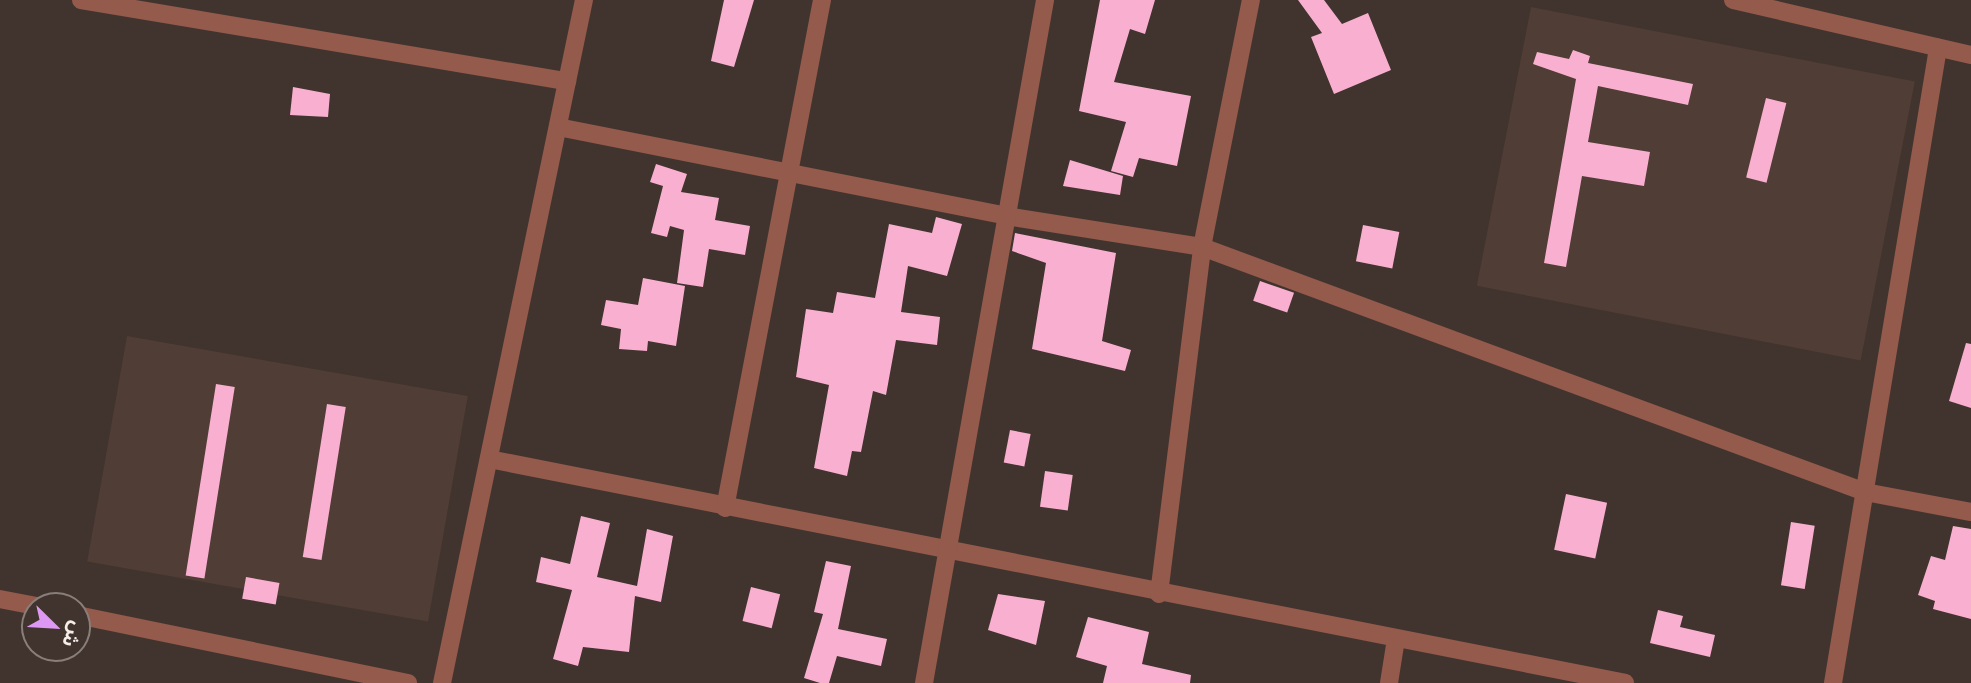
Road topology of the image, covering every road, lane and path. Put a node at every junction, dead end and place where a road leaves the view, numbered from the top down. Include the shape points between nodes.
1 (81, 0) edge
2 (584, 0) edge
3 (822, 0) edge
4 (1045, 0) edge
5 (1251, 0) edge
6 (1733, 0) edge
7 (1938, 48) junction
8 (1971, 55) edge
9 (568, 81) junction
10 (558, 127) junction
11 (787, 172) junction
12 (1006, 216) junction
13 (1202, 247) junction
14 (489, 459) junction
15 (1865, 492) junction
16 (725, 508) junction
17 (1971, 512) edge
18 (947, 553) junction
19 (1159, 594) junction
20 (0, 599) edge
21 (21, 603) edge
22 (91, 618) edge
23 (1396, 639) junction
24 (408, 683) edge
25 (442, 683) edge
26 (924, 683) edge
27 (1389, 683) edge
28 (1625, 683) edge
29 (1833, 683) edge

1 - 9 street
2 - 9 street
3 - 11 street
4 - 12 street
5 - 13 street
6 - 7 street
7 - 8 street
7 - 15 street
9 - 10 street
10 - 11 street
10 - 14 street
11 - 12 street
11 - 16 street
12 - 13 street
12 - 18 street
13 - 15 street
13 - 19 street
14 - 16 street
14 - 25 street
15 - 17 street
15 - 29 street
16 - 18 street
18 - 19 street
18 - 26 street
19 - 23 street
20 - 21 street
22 - 24 street
23 - 27 street
23 - 28 street

